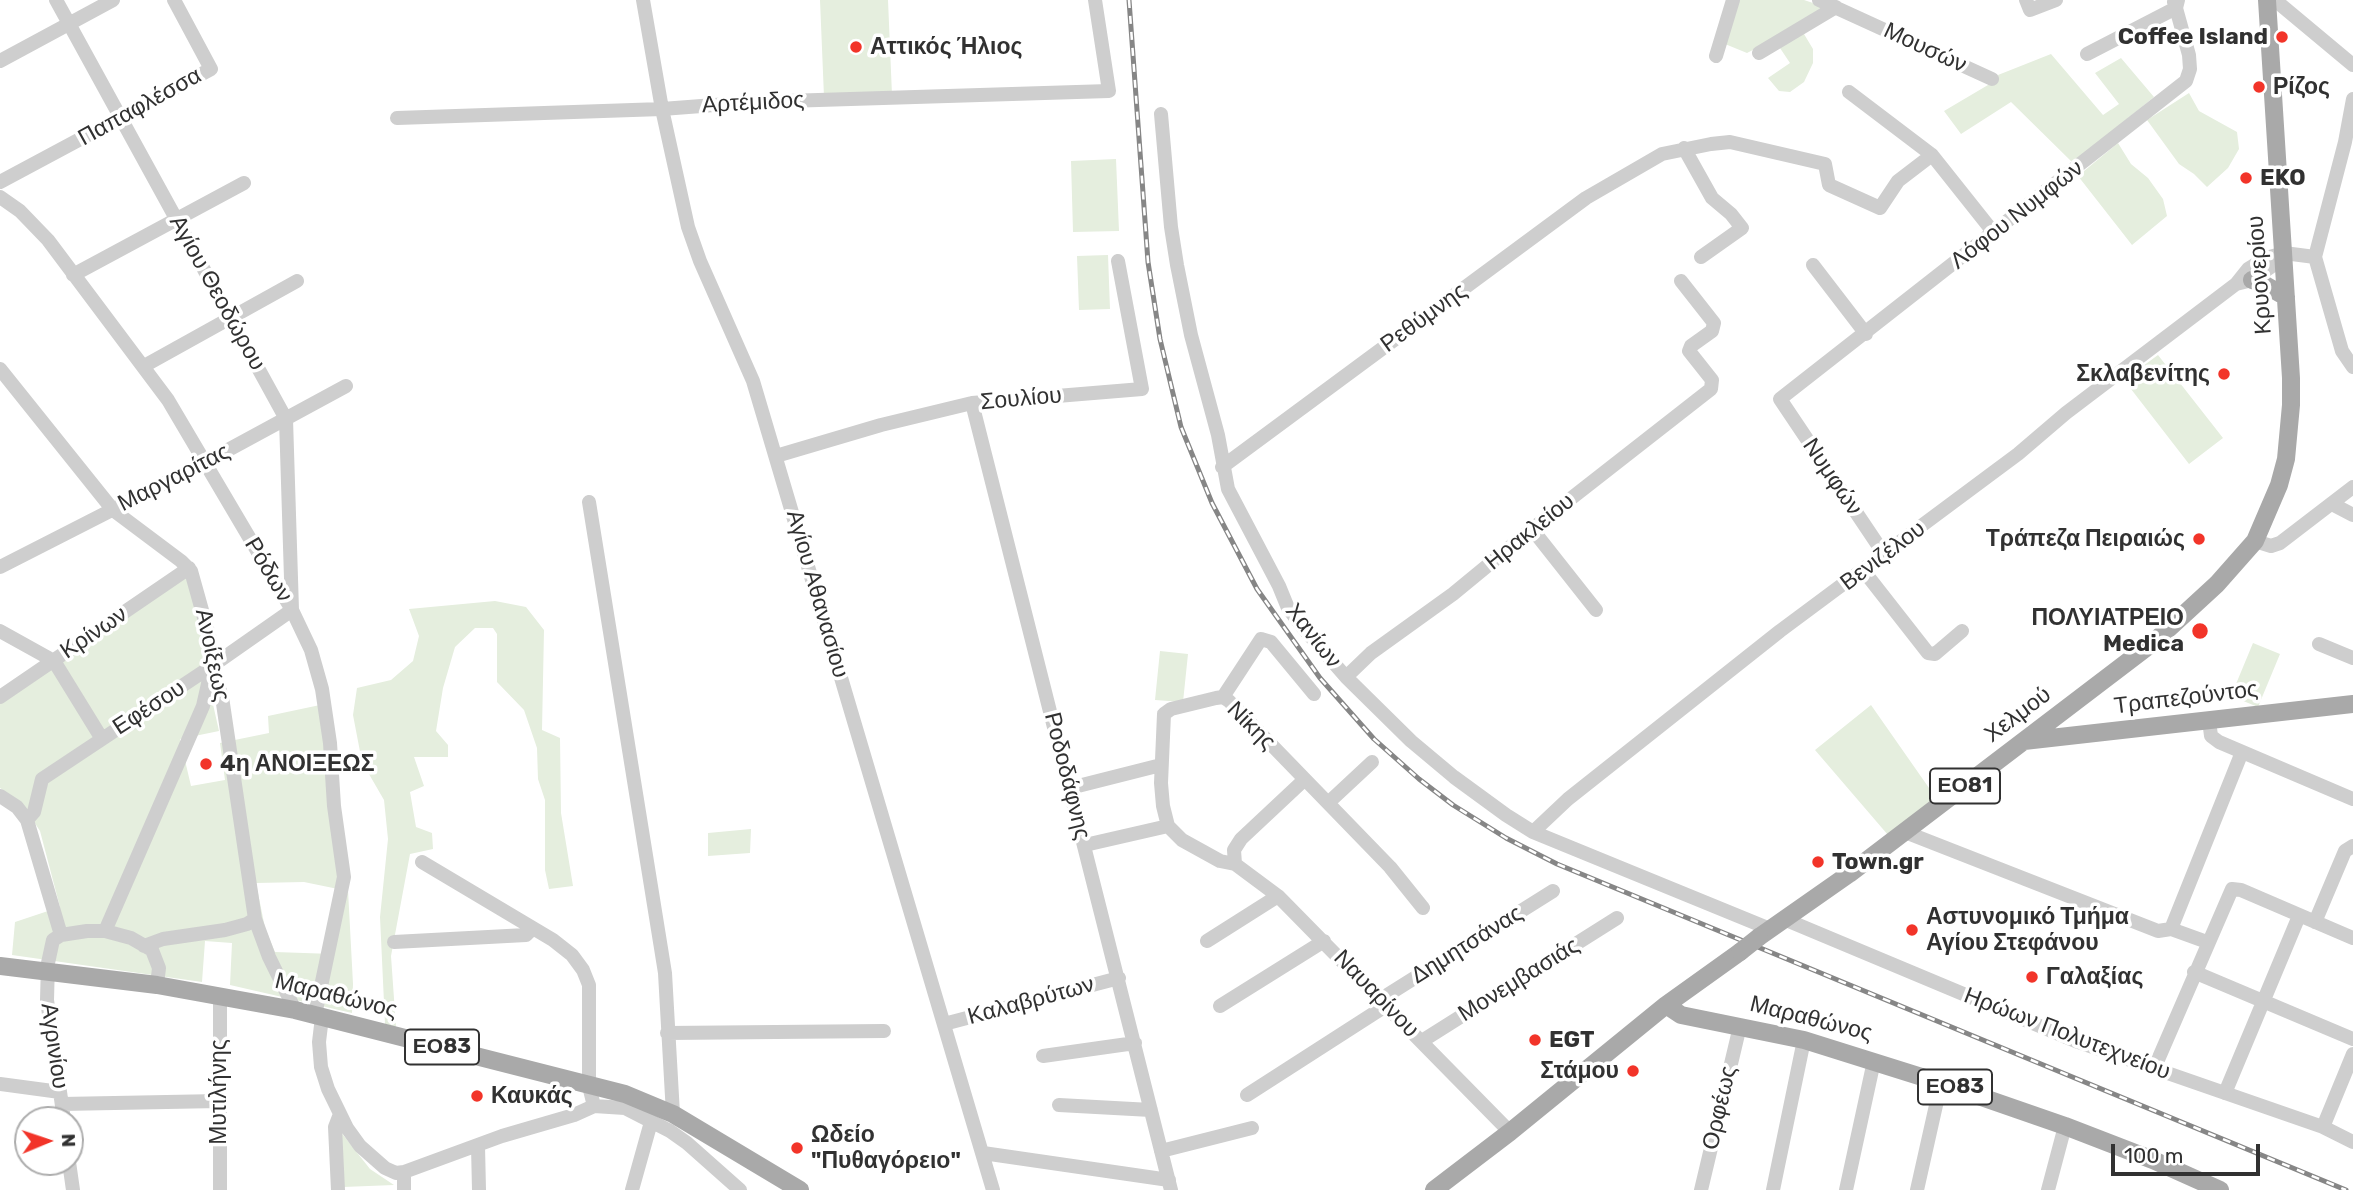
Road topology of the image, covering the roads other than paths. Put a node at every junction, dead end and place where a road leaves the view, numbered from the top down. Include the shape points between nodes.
1 (56, 0) edge
2 (113, 0) edge
3 (174, 0) edge
4 (643, 0) edge
5 (1095, 0) edge
6 (1733, 0) edge
7 (1819, 0) edge
8 (2026, 0) edge
9 (2056, 0) edge
10 (2267, 0) edge
11 (2276, 0) edge
12 (2176, 3) edge
13 (1836, 6) junction
14 (69, 24) junction
15 (1759, 53) dead end
16 (2087, 54) dead end
17 (1716, 56) dead end
18 (0, 61) edge
19 (2353, 65) edge
20 (1992, 79) dead end
21 (1849, 92) dead end
22 (2353, 99) edge
23 (662, 109) junction
24 (1161, 114) dead end
25 (397, 118) dead end
26 (121, 119) junction
27 (1684, 148) junction
28 (1932, 155) junction
29 (0, 182) edge
30 (244, 183) dead end
31 (0, 197) edge
32 (177, 219) junction
33 (1994, 233) junction
34 (2284, 253) junction
35 (1701, 257) dead end
36 (2315, 257) junction
37 (1118, 261) dead end
38 (1813, 265) dead end
39 (74, 275) junction
40 (297, 281) dead end
41 (1681, 281) dead end
42 (2244, 282) junction
43 (2286, 297) junction
44 (231, 318) junction
45 (1866, 334) junction
46 (144, 366) junction
47 (2353, 366) edge
48 (0, 369) edge
49 (346, 386) dead end
50 (1780, 399) joint
51 (972, 403) junction
52 (286, 419) junction
53 (776, 456) junction
54 (204, 463) junction
55 (1222, 467) junction
56 (2353, 487) edge
57 (589, 502) dead end
58 (2332, 504) junction
59 (113, 509) junction
60 (2353, 515) edge
61 (1532, 529) junction
62 (2255, 541) junction
63 (1884, 554) junction
64 (0, 567) edge
65 (189, 568) junction
66 (1863, 570) junction
67 (292, 610) junction
68 (1596, 610) dead end
69 (0, 631) edge
70 (1962, 631) dead end
71 (2319, 644) dead end
72 (2353, 658) edge
73 (54, 661) junction
74 (212, 666) junction
75 (1346, 677) junction
76 (1314, 694) dead end
77 (0, 697) edge
78 (1223, 697) junction
79 (2353, 704) edge
80 (2209, 720) junction
81 (102, 739) junction
82 (2024, 741) junction
83 (2242, 752) junction
84 (1372, 762) dead end
85 (1161, 765) junction
86 (1304, 780) junction
87 (1070, 788) junction
88 (0, 796) edge
89 (2353, 799) edge
90 (1328, 803) junction
91 (27, 820) junction
92 (1168, 826) junction
93 (1533, 832) junction
94 (1905, 832) junction
95 (1085, 845) junction
96 (2353, 846) edge
97 (422, 862) dead end
98 (1235, 864) junction
99 (1553, 891) dead end
100 (1278, 896) junction
101 (1423, 908) dead end
102 (2299, 916) junction
103 (1617, 918) dead end
104 (255, 919) junction
105 (2315, 922) junction
106 (1771, 928) junction
107 (532, 929) junction
108 (2171, 929) junction
109 (105, 931) junction
110 (61, 935) junction
111 (2353, 938) edge
112 (1207, 941) dead end
113 (1324, 941) junction
114 (394, 942) dead end
115 (2207, 942) junction
116 (145, 946) junction
117 (0, 966) edge
118 (47, 971) junction
119 (2194, 972) junction
120 (1119, 978) junction
121 (157, 985) junction
122 (220, 995) junction
123 (2263, 1001) junction
124 (1384, 1002) junction
125 (1667, 1005) junction
126 (1220, 1006) dead end
127 (295, 1010) junction
128 (318, 1016) junction
129 (944, 1024) junction
130 (1740, 1026) junction
131 (884, 1031) dead end
132 (667, 1033) junction
133 (2353, 1039) edge
134 (1422, 1041) junction
135 (1804, 1041) junction
136 (1135, 1042) junction
137 (2353, 1054) edge
138 (1043, 1056) dead end
139 (1874, 1060) junction
140 (2154, 1069) junction
141 (1941, 1083) junction
142 (0, 1084) edge
143 (589, 1086) junction
144 (2225, 1093) junction
145 (1247, 1095) dead end
146 (61, 1098) junction
147 (219, 1101) junction
148 (1059, 1105) dead end
149 (62, 1106) edge
150 (594, 1106) junction
151 (1151, 1110) junction
152 (340, 1114) junction
153 (673, 1114) junction
154 (651, 1122) junction
155 (2065, 1126) junction
156 (2323, 1127) junction
157 (1252, 1128) dead end
158 (1510, 1132) junction
159 (2353, 1142) edge
160 (478, 1146) junction
161 (1161, 1151) junction
162 (983, 1153) junction
163 (404, 1172) junction
164 (1170, 1185) edge
165 (732, 1187) edge
166 (220, 1190) edge
167 (338, 1190) edge
168 (404, 1190) edge
169 (479, 1190) edge
170 (632, 1190) edge
171 (800, 1190) edge
172 (993, 1190) edge
173 (1434, 1190) edge
174 (1701, 1190) edge
175 (1773, 1190) edge
176 (1846, 1190) edge
177 (1916, 1190) edge
178 (2048, 1190) edge
179 (2220, 1190) edge

1 - 14 street, Αγίου Θεοδώρου
2 - 14 street
3 - 26 street, Παπαφλέσσα via 211,69
4 - 23 street, Αγίου Αθανασίου
5 - 23 street, Αρτέμιδος via 1109,91
6 - 17 street
7 - 13 street, Μουσών
8 - 9 street via 2030,10
10 - 34 main road, Κρυονερίου
11 - 19 street
12 - 16 street
12 - 33 street, Λόφου Νυμφών via 2189,55 2186,80
13 - 15 street
13 - 20 street, Μουσών
14 - 18 street
14 - 26 street, Αγίου Θεοδώρου
21 - 28 street
22 - 36 street
23 - 25 street, Αρτέμιδος
23 - 53 street, Αγίου Αθανασίου via 699,261 753,382
24 - 55 street, Χανίων via 1177,265
26 - 29 street, Παπαφλέσσα
26 - 32 street, Αγίου Θεοδώρου
27 - 28 street, Ρεθύμνης via 1730,142 1825,164 1829,184 1880,208 1898,181
27 - 35 street via 1713,198 1742,228
27 - 55 street, Ρεθύμνης via 1662,154 1586,198
28 - 33 street
30 - 32 street
31 - 39 street, Ρόδων via 48,240
32 - 39 street
32 - 44 street, Αγίου Θεοδώρου
33 - 45 street, Λόφου Νυμφών
34 - 36 street
34 - 42 street, Βενιζέλου via 2248,270
34 - 43 main road, Κρυονερίου
36 - 47 street via 2342,351
37 - 51 street, Σουλίου via 1142,389
38 - 45 street
39 - 46 street, Ρόδων
40 - 44 street
41 - 61 street, Ηρακλείου via 1714,323 1712,331 1689,351 1712,380 1711,390
42 - 43 main road via 2260,282
42 - 63 street, Βενιζέλου
43 - 62 main road, Κρυονερίου via 2291,378 2288,440 2279,485
44 - 46 street
44 - 52 street, Αγίου Θεοδώρου
45 - 50 street, Λόφου Νυμφών
46 - 54 street, Ρόδων
48 - 59 street
49 - 52 street, Μαργαρίτας
50 - 63 street, Νυμφών
51 - 53 street, Σουλίου
51 - 87 street, Ροδοδάφνης
52 - 54 street, Μαργαρίτας
52 - 67 street, Αγίου Θεοδώρου
53 - 129 street, Αγίου Αθανασίου
54 - 59 street, Μαργαρίτας
54 - 67 street, Ρόδων
55 - 75 street, Χανίων via 1239,514 1288,608
56 - 58 street
57 - 132 street via 665,973
58 - 60 street
58 - 62 street via 2276,545
59 - 64 street, Μαργαρίτας
59 - 65 street
61 - 68 street
61 - 75 street, Ηρακλείου
62 - 82 main road, Χελμού via 2217,584 2155,641
63 - 66 street, Βενιζέλου
65 - 73 street, Κρίνων
65 - 74 street, Ανοίξεως via 211,639
66 - 70 street via 1928,653 1935,654
66 - 93 street, Βενιζέλου via 1578,791
67 - 74 street, Εφέσου
67 - 128 street, Ρόδων via 311,650 322,689 343,858 340,903
69 - 73 street
71 - 72 street
73 - 77 street, Κρίνων
73 - 81 street
74 - 81 street, Εφέσου
74 - 104 street, Ανοίξεως via 222,697
74 - 109 street via 203,706
75 - 93 street, Χανίων via 1454,777
76 - 78 street via 1271,642 1261,639
78 - 85 street, Νίκης via 1186,704 1164,714
78 - 86 street, Νίκης
79 - 80 main road, Τραπεζούντος
80 - 82 main road, Τραπεζούντος
80 - 83 street via 2211,736
81 - 91 street, Εφέσου via 41,779 34,812
82 - 94 main road, Χελμού / ΕΟ81
83 - 89 street
83 - 108 street
84 - 90 street
85 - 87 street
85 - 92 street, Νίκης
86 - 90 street, Νίκης
86 - 98 street via 1241,839 1234,850
87 - 95 street, Ροδοδάφνης
88 - 91 street
90 - 101 street, Νίκης
91 - 110 street
92 - 95 street
92 - 98 street via 1182,840
93 - 106 street, Χανίων
94 - 106 main road, Χελμού / ΕΟ81
94 - 108 street via 2158,931
95 - 120 street, Ροδοδάφνης
96 - 105 street via 2345,851
97 - 107 street
98 - 100 street, Ναυαρίνου
99 - 124 street, Δημητσάνας
100 - 112 street
100 - 113 street, Ναυαρίνου
102 - 105 street
102 - 115 street via 2231,889
102 - 123 street
103 - 134 street, Μονεμβασιάς
104 - 116 street via 225,930
104 - 127 street, Ανοίξεως
105 - 111 street
106 - 125 main road, Χελμού / ΕΟ81, bridge
106 - 140 street, Ηρώων Πολυτεχνείου
107 - 114 street via 526,935
107 - 143 street via 572,955 586,977
108 - 115 street
109 - 110 street
109 - 116 street
110 - 118 street, Αγρινίου via 50,947
113 - 124 street, Ναυαρίνου
113 - 126 street
115 - 119 street
116 - 121 street via 152,950 159,968
117 - 118 main road, Μαραθώνος / ΕΟ83
118 - 121 main road, Μαραθώνος / ΕΟ83
118 - 146 street, Αγρινίου via 48,1014
119 - 123 street
119 - 140 street
120 - 129 street, Καλαβρύτων
120 - 136 street, Ροδοδάφνης
121 - 122 main road, Μαραθώνος / ΕΟ83
122 - 127 main road, Μαραθώνος / ΕΟ83
122 - 147 street, Μυτιλήνης
123 - 133 street
123 - 144 street
124 - 134 street, Ναυαρίνου
124 - 145 street, Δημητσάνας
125 - 130 main road, Μαραθώνος / ΕΟ83 via 1681,1015
125 - 158 main road
127 - 128 main road, Μαραθώνος / ΕΟ83
128 - 143 main road, Μαραθώνος / ΕΟ83
128 - 152 street, Ρόδων via 321,1067
129 - 162 street, Αγίου Αθανασίου
130 - 135 main road, Μαραθώνος / ΕΟ83
130 - 174 street, Ορφέως
131 - 132 street
132 - 153 street
134 - 158 street, Ναυαρίνου
135 - 139 main road, Μαραθώνος / ΕΟ83
135 - 175 street
136 - 138 street
136 - 151 street, Ροδοδάφνης
137 - 156 street
139 - 141 main road, Μαραθώνος / ΕΟ83
139 - 176 street
140 - 144 street, Ηρώων Πολυτεχνείου
141 - 155 main road, Μαραθώνος / ΕΟ83
141 - 177 street
142 - 146 street
143 - 150 street
143 - 153 main road, Μαραθώνος / ΕΟ83 via 625,1094
144 - 156 street, Ηρώων Πολυτεχνείου
146 - 147 street
146 - 149 street, Αγρινίου
147 - 166 street, Μυτιλήνης
148 - 151 street
150 - 154 street via 625,1108
150 - 160 street
151 - 161 street, Ροδοδάφνης
152 - 163 street, Ρόδων via 371,1158 396,1173
152 - 167 street via 335,1127
153 - 171 main road, Μαραθώνος / ΕΟ83
154 - 165 street via 687,1143
154 - 170 street
155 - 178 street
155 - 179 main road, Μαραθώνος / ΕΟ83
156 - 159 street, Ηρώων Πολυτεχνείου
157 - 161 street
158 - 173 main road
160 - 163 street
160 - 169 street
161 - 164 street, Ροδοδάφνης
162 - 164 street
162 - 172 street, Αγίου Αθανασίου
163 - 168 street

